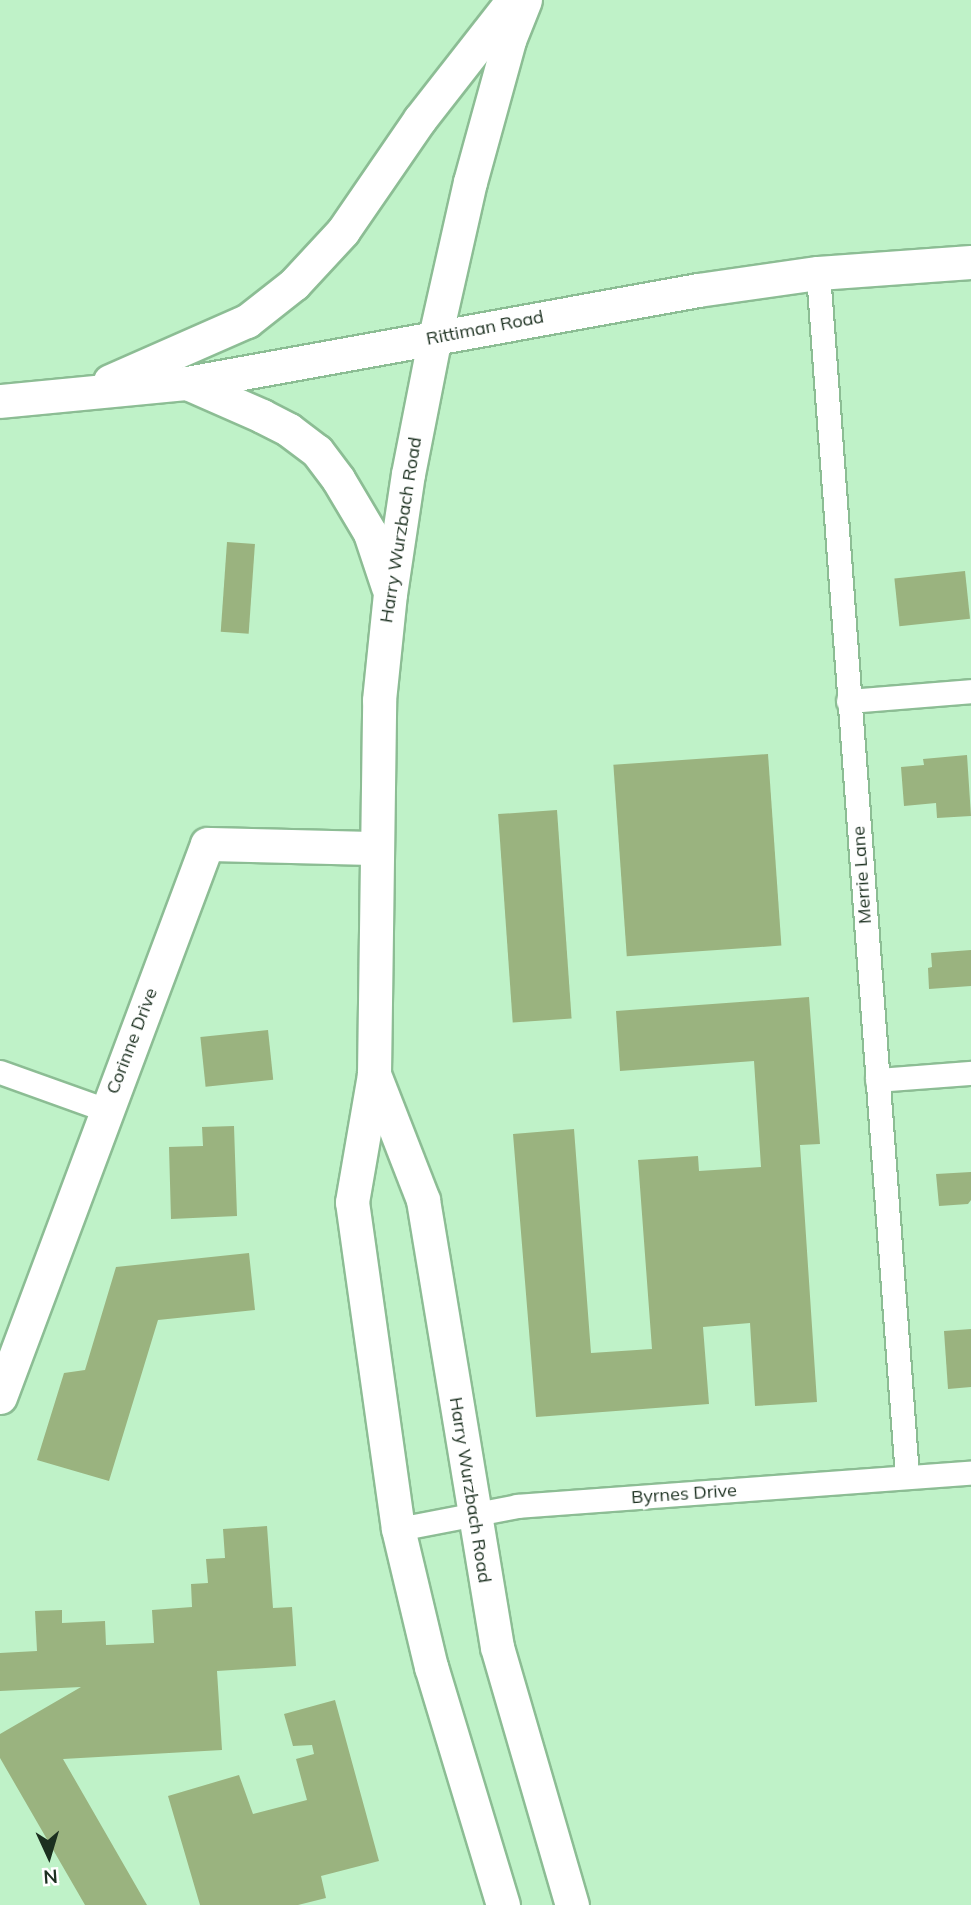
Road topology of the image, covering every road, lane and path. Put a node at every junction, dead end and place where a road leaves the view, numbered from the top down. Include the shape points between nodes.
1 (513, 0) edge
2 (525, 0) edge
3 (971, 262) edge
4 (818, 273) junction
5 (435, 337) junction
6 (187, 383) junction
7 (79, 395) junction
8 (0, 401) edge
9 (390, 594) junction
10 (971, 691) edge
11 (848, 701) junction
12 (375, 848) junction
13 (0, 1072) edge
14 (971, 1073) edge
15 (374, 1074) junction
16 (877, 1080) junction
17 (106, 1110) junction
18 (0, 1397) edge
19 (971, 1473) edge
20 (907, 1477) junction
21 (474, 1514) junction
22 (398, 1529) junction
23 (503, 1905) edge
24 (572, 1905) edge

1 - 7 main road via 420,119 343,231 293,284 247,321
2 - 5 main road, Harry Wurzbach Road via 509,40 470,182
3 - 4 main road, Rittiman Road
4 - 5 main road, Rittiman Road via 631,300
4 - 11 street, Merrie Lane
5 - 6 main road, Rittiman Road
5 - 9 main road, Harry Wurzbach Road
6 - 7 main road, Rittiman Road
6 - 9 main road via 289,430 317,451 370,533
7 - 8 main road, Rittiman Road
9 - 12 main road, Harry Wurzbach Road via 379,700
10 - 11 street
11 - 16 street, Merrie Lane
12 - 15 main road, Harry Wurzbach Road
12 - 17 main road, Corinne Drive via 206,844
13 - 17 street
14 - 16 street
15 - 21 main road, Harry Wurzbach Road via 423,1200
15 - 22 main road, Harry Wurzbach Road via 352,1202
16 - 20 street, Merrie Lane
17 - 18 main road, Corinne Drive
19 - 20 street, Byrnes Drive
20 - 21 street, Byrnes Drive via 517,1506
21 - 22 street, Byrnes Drive
21 - 24 main road, Harry Wurzbach Road via 497,1647
22 - 23 main road, Harry Wurzbach Road via 431,1667

